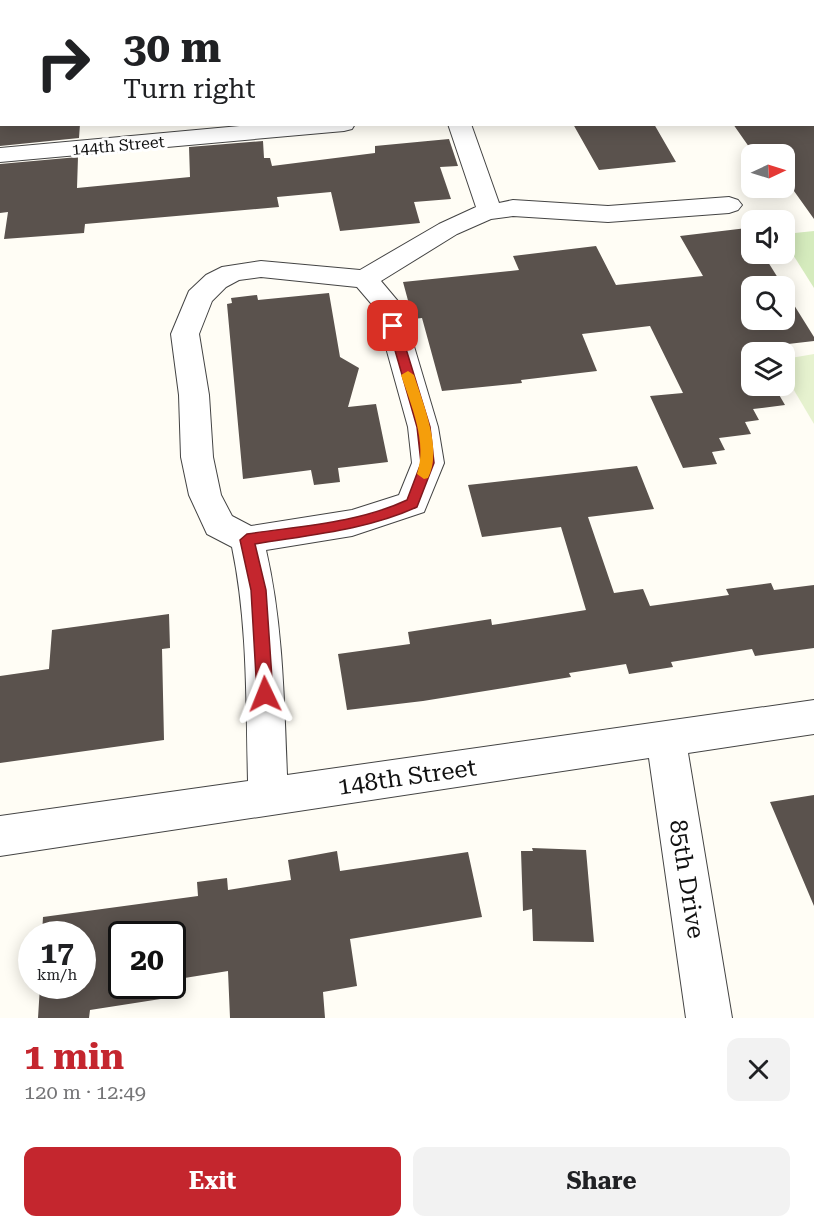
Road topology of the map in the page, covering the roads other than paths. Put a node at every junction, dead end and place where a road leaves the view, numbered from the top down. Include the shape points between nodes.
1 (308, 126) edge
2 (460, 126) edge
3 (273, 128) edge
4 (0, 155) edge
5 (729, 205) dead end
6 (490, 212) junction
7 (365, 279) junction
8 (247, 540) junction
9 (814, 717) edge
10 (666, 739) junction
11 (268, 797) junction
12 (0, 836) edge
13 (709, 1018) edge

1 - 3 street, 144th Street
2 - 6 street
3 - 4 street, 144th Street
5 - 6 street via 608,214 530,208
6 - 7 street via 448,229
7 - 8 street via 388,306 423,427 428,463 412,503 351,523
7 - 8 street via 261,269 232,273 199,297 185,334 194,395 197,458 205,495 219,525
8 - 11 street via 258,590
9 - 10 street, 148th Street
10 - 11 street, 148th Street
10 - 13 street, 85th Drive
11 - 12 street, 148th Street

